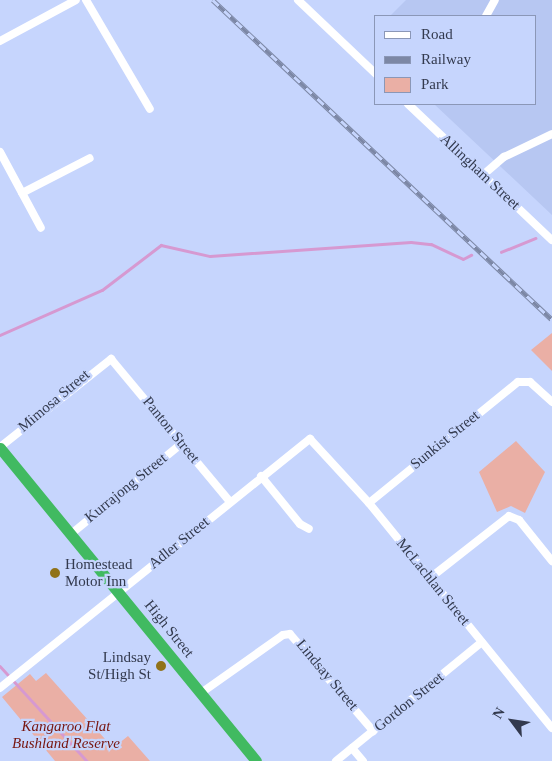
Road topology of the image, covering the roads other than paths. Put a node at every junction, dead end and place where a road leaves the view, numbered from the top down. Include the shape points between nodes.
1 (76, 0) edge
2 (86, 0) edge
3 (298, 0) edge
4 (495, 0) edge
5 (487, 15) edge
6 (0, 41) edge
7 (374, 72) edge
8 (409, 105) edge
9 (150, 109) dead end
10 (552, 134) edge
11 (0, 152) edge
12 (90, 158) dead end
13 (483, 175) junction
14 (22, 193) junction
15 (41, 228) dead end
16 (552, 240) edge
17 (110, 359) joint
18 (552, 402) edge
19 (312, 439) joint
20 (182, 443) junction
21 (0, 447) edge
22 (261, 476) junction
23 (230, 502) junction
24 (369, 503) junction
25 (309, 529) dead end
26 (71, 534) junction
27 (552, 561) edge
28 (430, 578) junction
29 (119, 592) junction
30 (482, 642) junction
31 (2, 686) edge
32 (201, 692) junction
33 (551, 726) edge
34 (373, 731) junction
35 (352, 748) junction
36 (256, 761) edge
37 (336, 761) edge
38 (363, 761) edge

1 - 6 street
2 - 9 street
3 - 7 street
4 - 5 street
8 - 13 street, Allingham Street
10 - 13 street via 504,157
11 - 14 street
12 - 14 street
13 - 16 street, Allingham Street
14 - 15 street
17 - 20 street, Panton Street
17 - 21 street, Mimosa Street
18 - 24 street, Sunkist Street via 522,381
19 - 22 street, Adler Street
19 - 24 street, McLachlan Street
20 - 23 street, Panton Street
20 - 26 street, Kurrajong Street
21 - 26 highway, High Street
22 - 23 street, Adler Street
22 - 25 street
23 - 29 street, Adler Street
24 - 28 street, McLachlan Street
26 - 29 highway, High Street
27 - 28 street via 519,520 509,516
28 - 30 street, McLachlan Street
29 - 31 street, Adler Street
29 - 32 highway, High Street
30 - 33 street, McLachlan Street
30 - 34 street, Gordon Street
32 - 34 street, Lindsay Street via 283,635 290,634
32 - 36 highway, High Street
34 - 35 street, Gordon Street
35 - 37 street, Gordon Street
35 - 38 street

